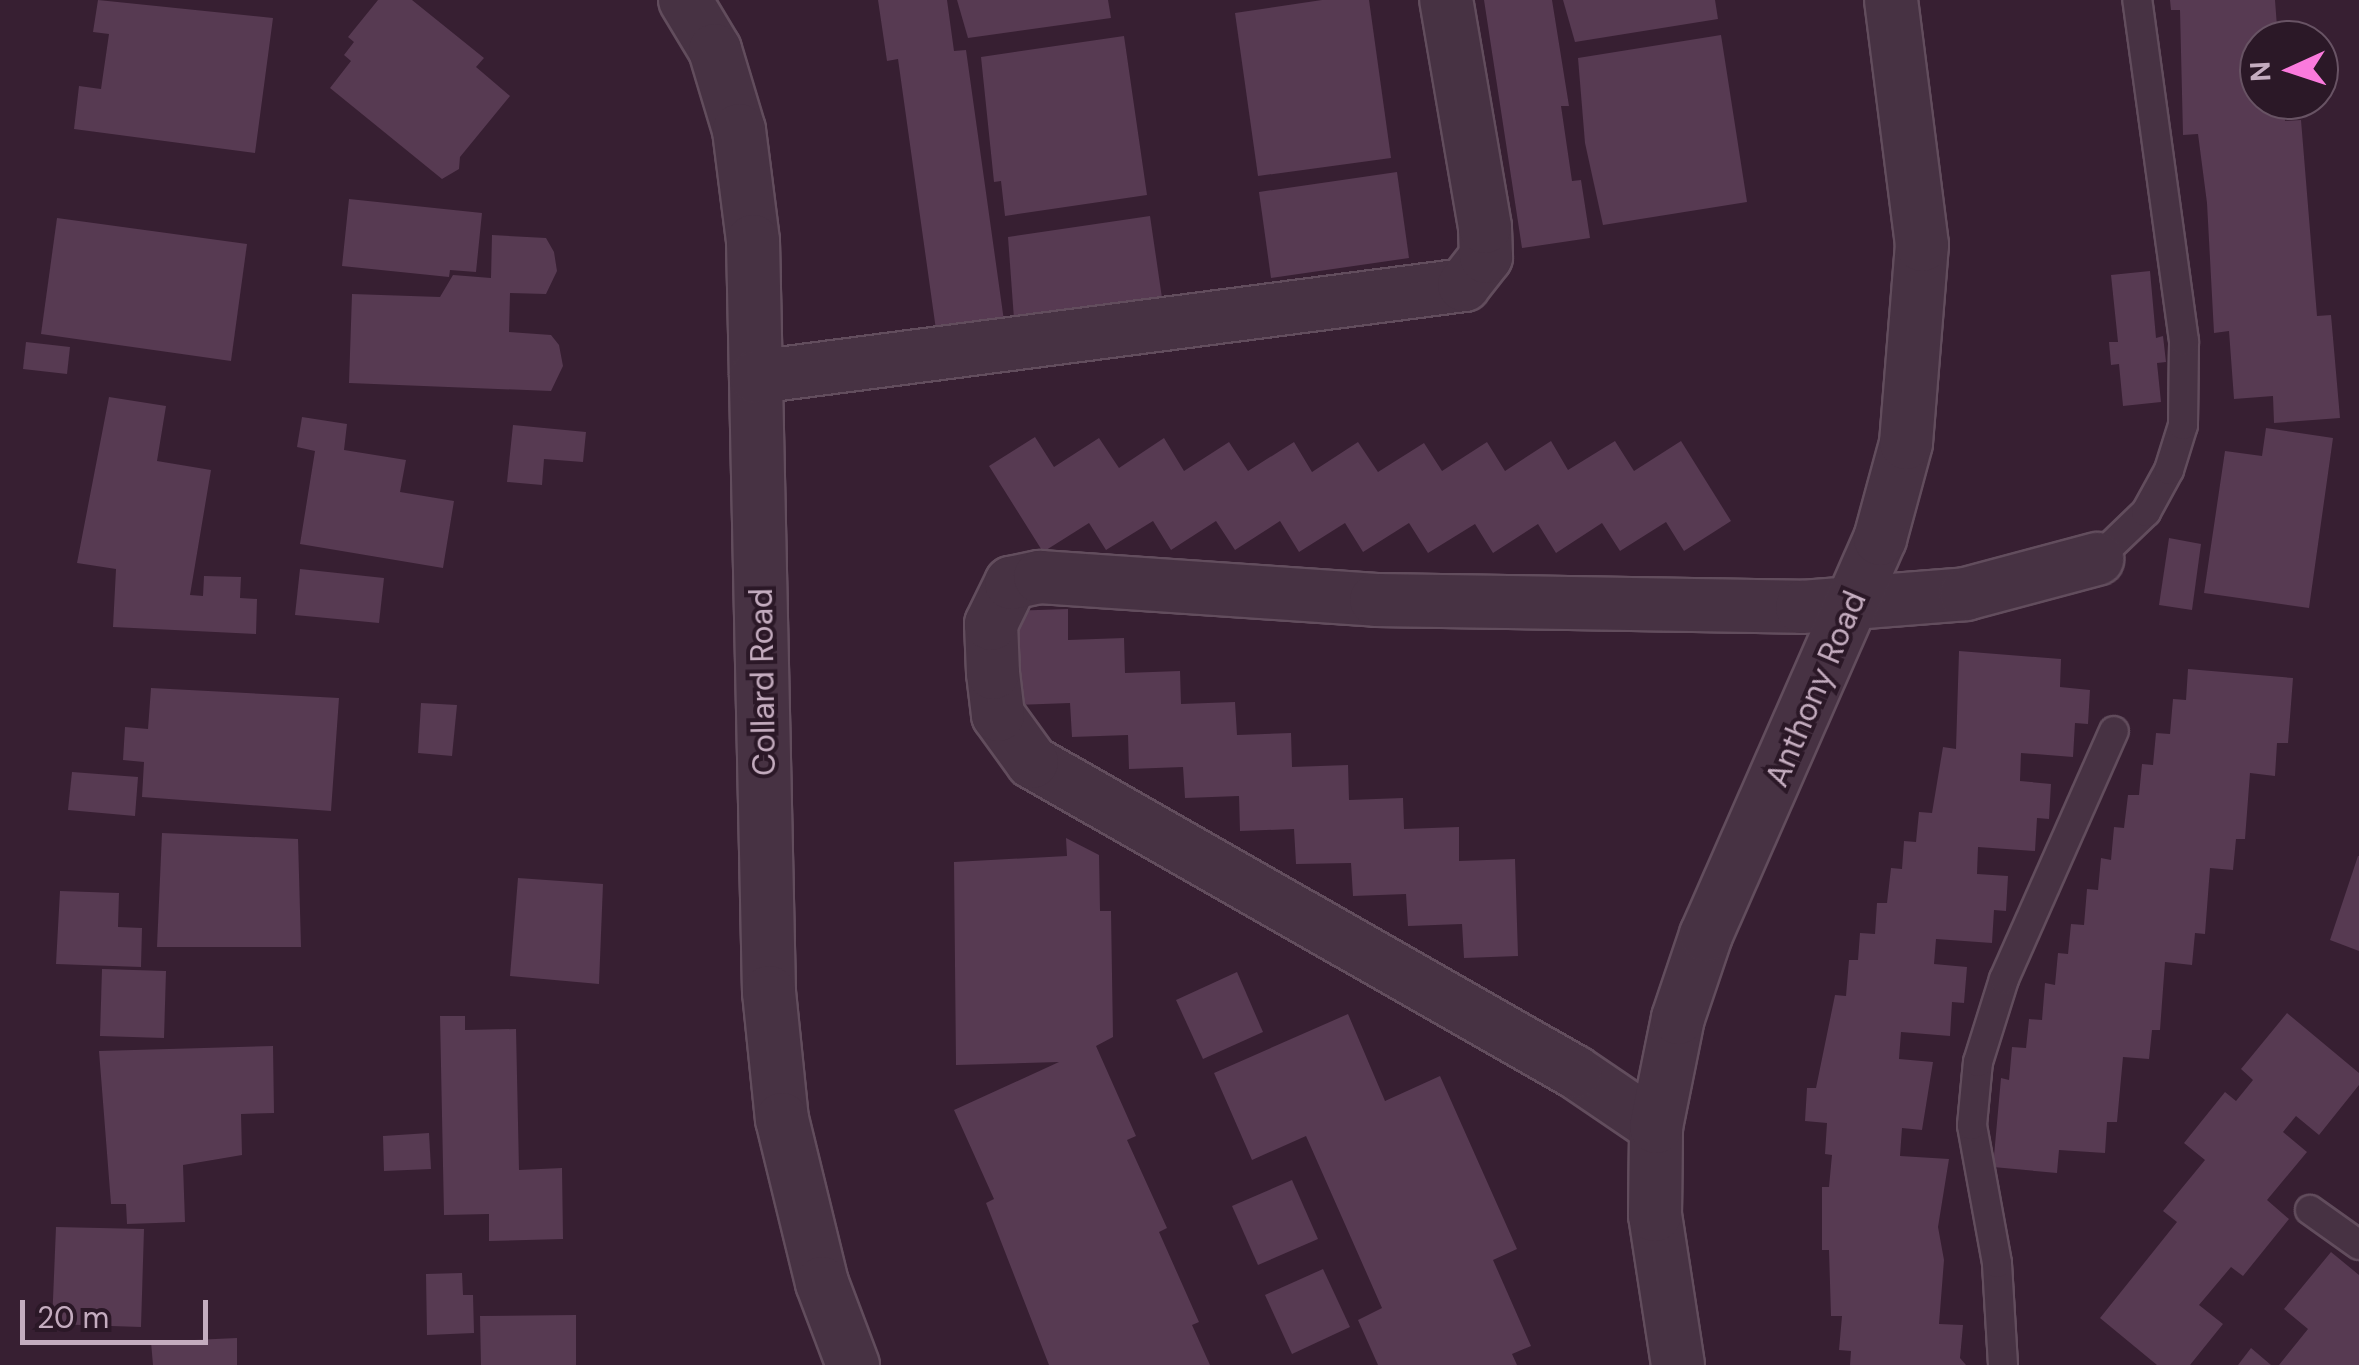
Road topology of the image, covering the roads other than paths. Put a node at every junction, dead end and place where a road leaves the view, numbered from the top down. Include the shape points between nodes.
1 (685, 0) edge
2 (1446, 0) edge
3 (1890, 0) edge
4 (2137, 0) edge
5 (756, 378) junction
6 (2097, 559) joint
7 (1853, 606) junction
8 (2114, 731) dead end
9 (1656, 1126) junction
10 (2310, 1210) dead end
11 (2359, 1245) edge
12 (853, 1365) edge
13 (1678, 1365) edge
14 (2003, 1365) edge

1 - 5 street, Collard Road via 715,50 739,130 753,241
2 - 5 street via 1485,227 1486,257 1464,285
3 - 7 street, Anthony Road via 1922,246 1917,348 1906,443
4 - 6 lane via 2184,341 2182,425 2169,470 2146,512
5 - 12 street, Collard Road via 773,1028 782,1118 822,1283
6 - 7 street via 1966,594
7 - 9 street, Anthony Road via 1706,936 1678,1018
7 - 9 street via 1376,600 1040,577 1011,584 999,600 991,624 998,715 1032,762 1575,1072
8 - 14 lane via 2004,979 1978,1062 1972,1126 1997,1263
9 - 13 street, Anthony Road via 1656,1215
10 - 11 lane

